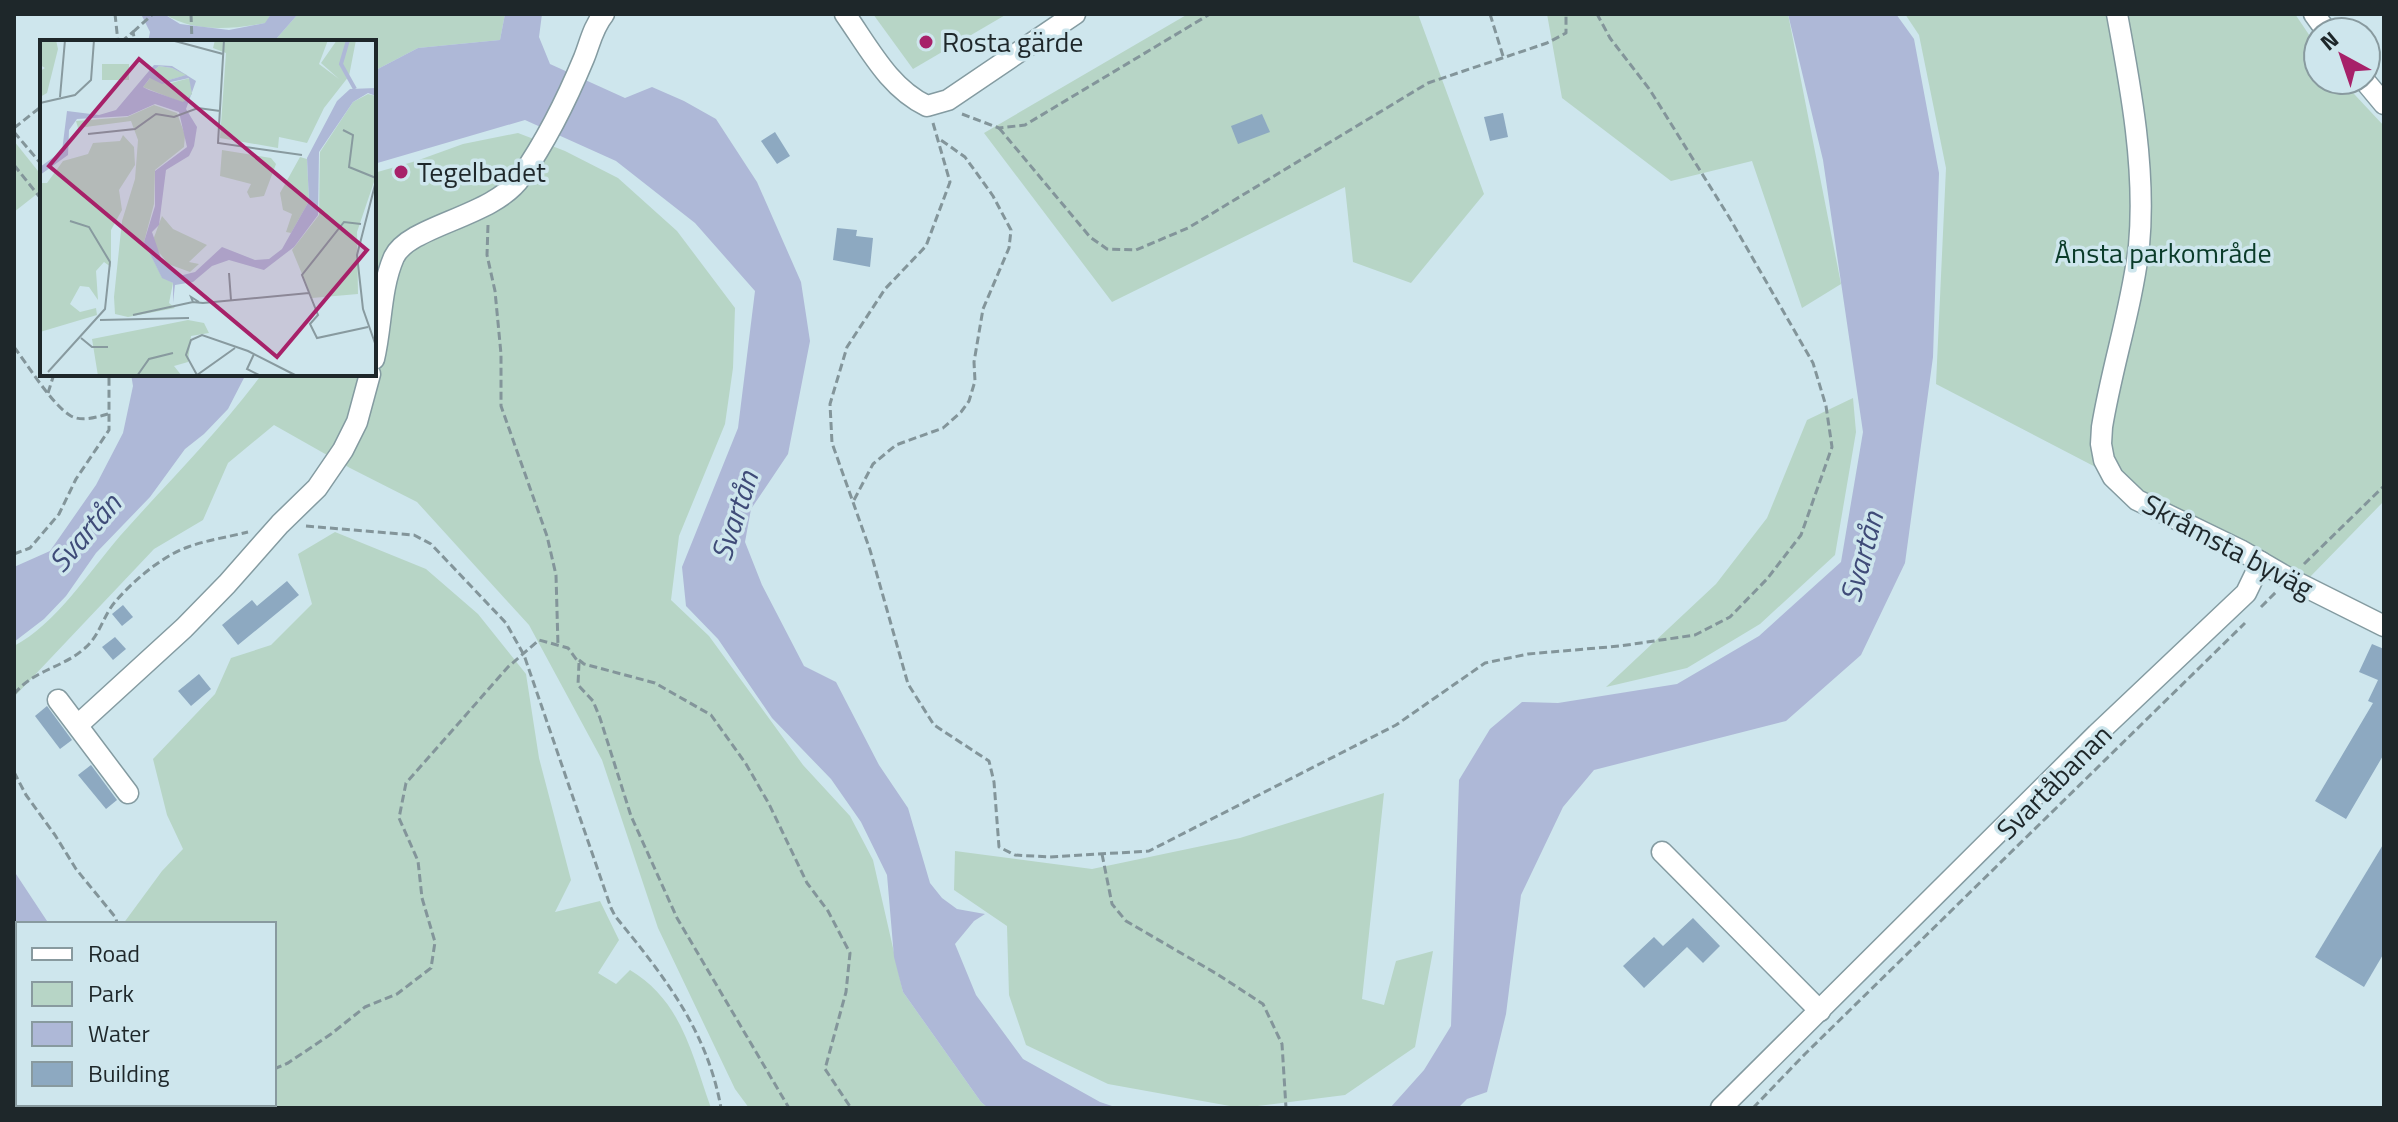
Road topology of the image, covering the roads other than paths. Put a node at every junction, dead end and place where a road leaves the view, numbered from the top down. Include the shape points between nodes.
1 (604, 14) edge
2 (845, 14) edge
3 (1075, 14) edge
4 (2117, 14) edge
5 (376, 346) edge
6 (369, 376) edge
7 (2261, 562) junction
8 (2384, 626) edge
9 (58, 700) dead end
10 (79, 724) junction
11 (128, 793) dead end
12 (1662, 852) dead end
13 (1820, 1011) junction
14 (1721, 1108) edge

1 - 5 street via 519,181 489,206 414,239 395,254
2 - 3 street via 896,86 927,106 948,100
4 - 7 street, Skråmsta byväg via 2141,217 2133,287 2102,427 2104,460 2137,500
6 - 10 street via 357,422 317,488 184,628
7 - 8 street, Skråmsta byväg
7 - 13 street via 2246,593
9 - 10 street
10 - 11 street
12 - 13 street
13 - 14 street

